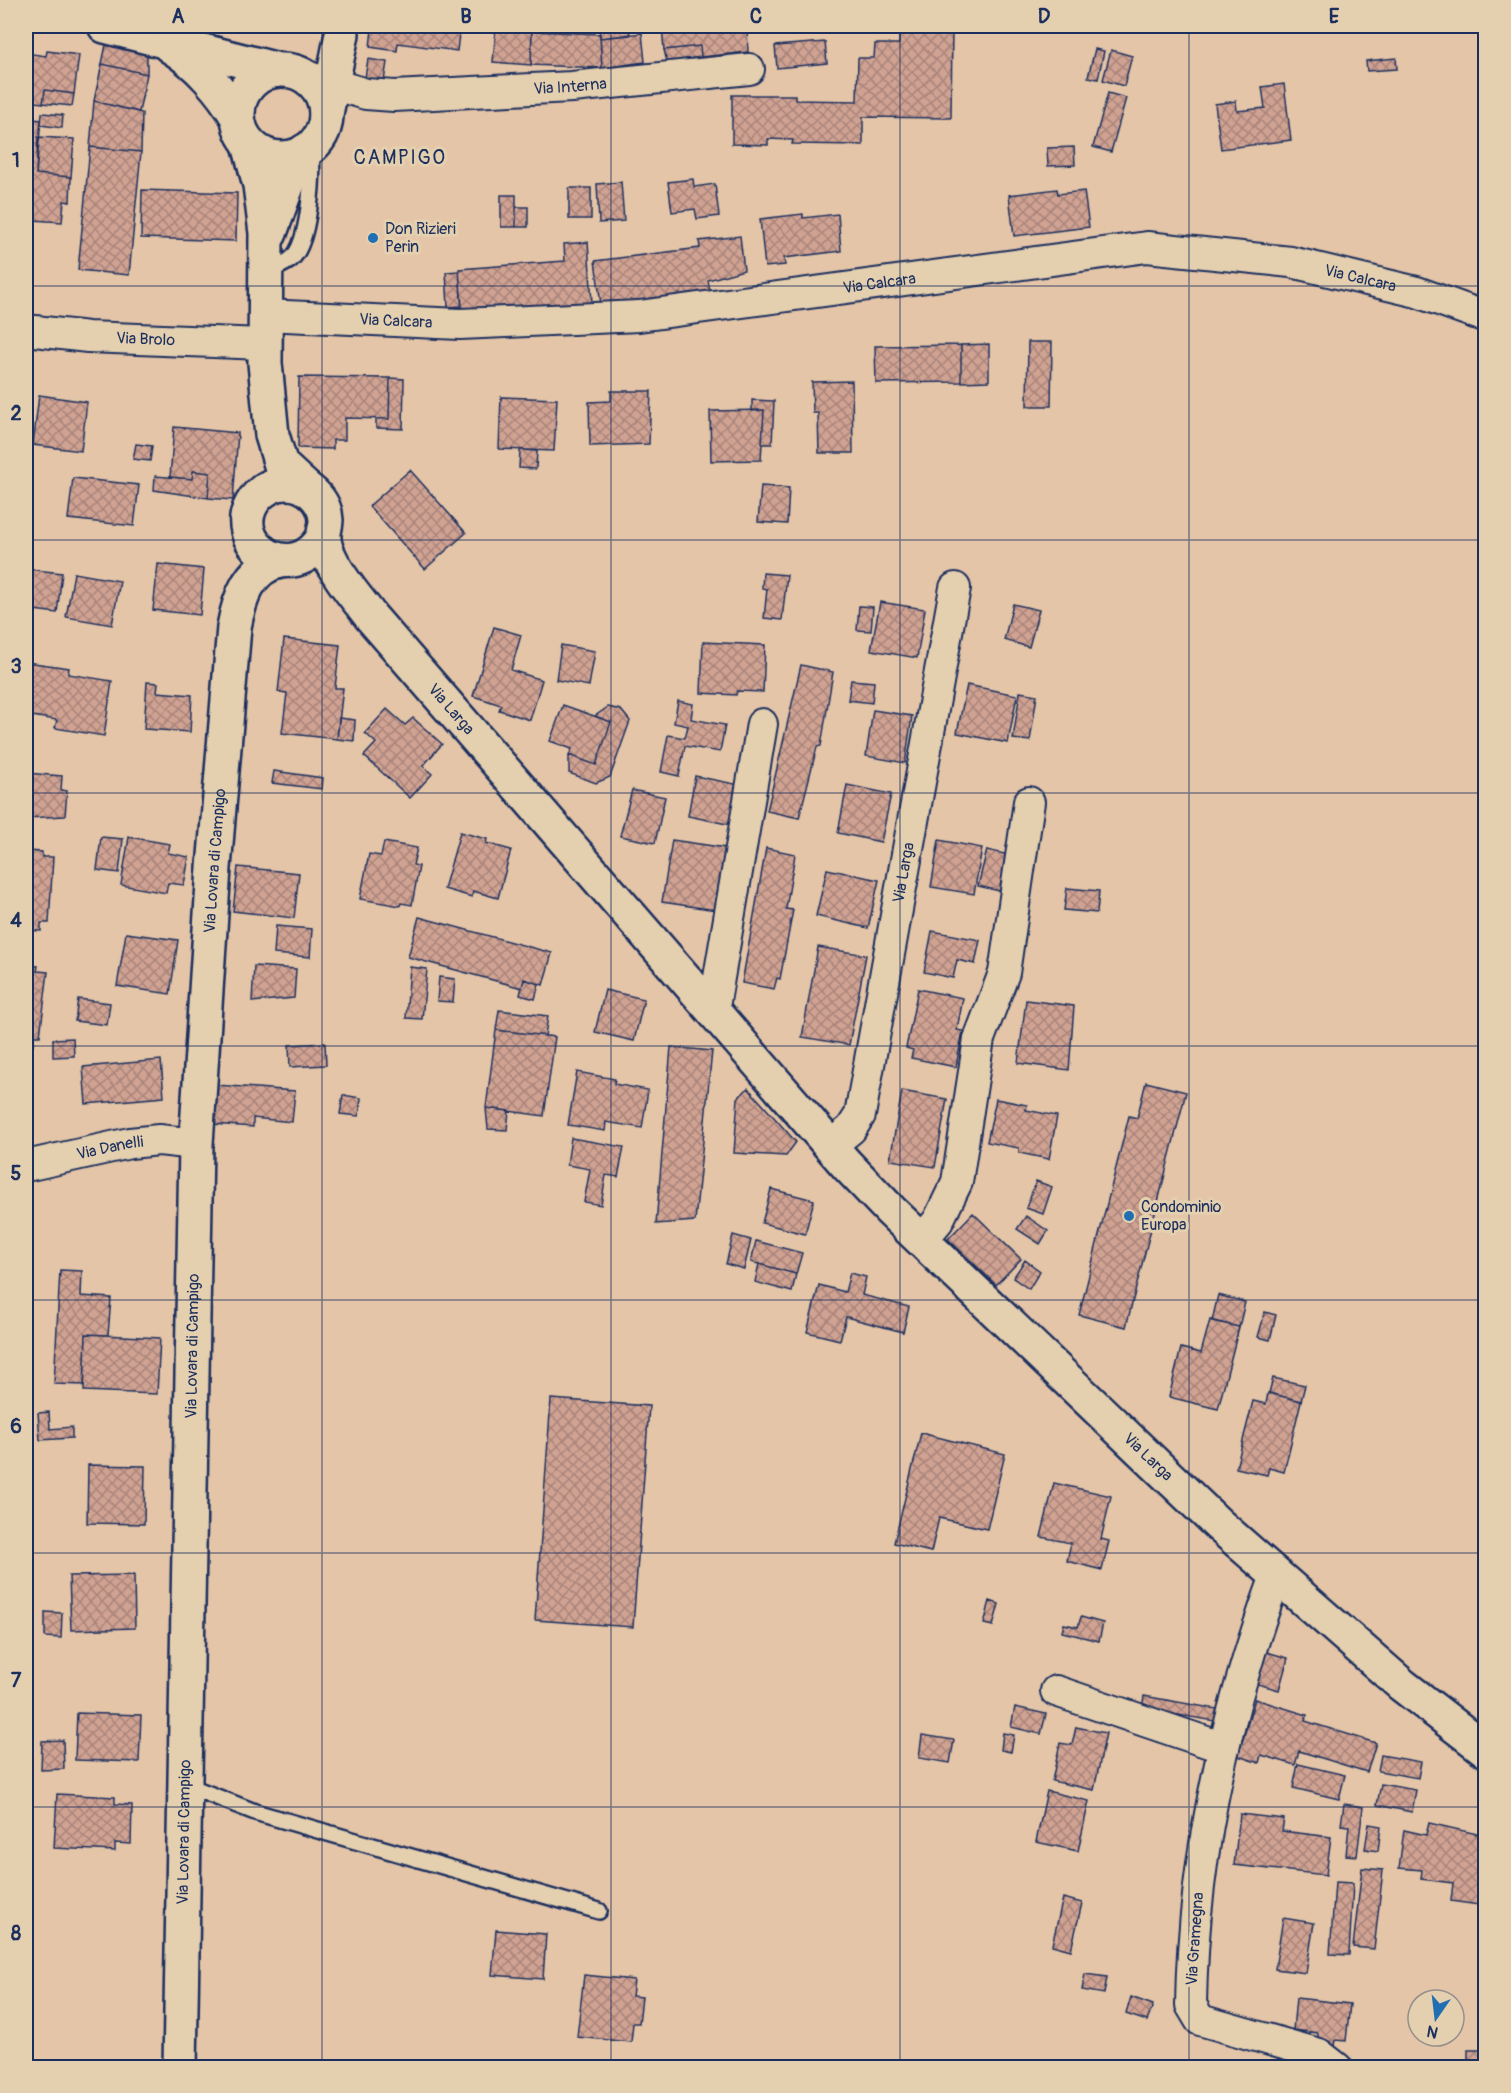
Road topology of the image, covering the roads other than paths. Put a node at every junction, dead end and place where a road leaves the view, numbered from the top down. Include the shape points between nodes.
1 (112, 26) edge
2 (343, 29) edge
3 (166, 43) junction
4 (749, 69) dead end
5 (390, 96) junction
6 (309, 105) junction
7 (244, 131) junction
8 (266, 259) junction
9 (1485, 316) edge
10 (26, 330) edge
11 (265, 341) junction
12 (306, 488) junction
13 (248, 517) junction
14 (324, 536) junction
15 (289, 561) junction
16 (955, 588) dead end
17 (356, 597) junction
18 (234, 627) junction
19 (762, 724) dead end
20 (1029, 802) dead end
21 (713, 1012) junction
22 (196, 1144) junction
23 (830, 1146) junction
24 (26, 1166) edge
25 (921, 1241) junction
26 (1276, 1576) junction
27 (1056, 1691) dead end
28 (1224, 1748) junction
29 (1485, 1750) edge
30 (186, 1785) junction
31 (599, 1911) dead end
32 (180, 2067) edge
33 (1337, 2067) edge

1 - 3 street
2 - 6 street, Via Lovara di Campigo
2 - 6 street via 322,58
3 - 6 street
3 - 7 street via 214,86
4 - 5 street, Via Interna via 572,87
5 - 6 street, Via Interna via 366,93
5 - 6 street, Via Interna via 350,109
6 - 7 street via 291,157 261,153
6 - 7 street via 264,73 252,81 238,104
6 - 8 street, Via Lovara di Campigo
7 - 8 street, Via Lovara di Campigo via 260,184
8 - 11 street, Via Lovara di Campigo
9 - 11 street, Via Calcara via 1417,292 1291,262 1147,247 639,316 460,324
10 - 11 street, Via Brolo via 88,337
11 - 12 street, Via Lovara di Campigo via 276,452 284,469
11 - 13 street, Via Lovara di Campigo
12 - 13 street via 288,483 270,487 258,496
12 - 14 street via 324,509
13 - 15 street via 255,546 267,556
13 - 18 street, Via Lovara di Campigo via 233,588
14 - 15 street via 313,552
14 - 17 street, Via Larga via 334,566
15 - 17 street, Via Larga via 326,574
15 - 18 street, Via Lovara di Campigo via 267,564 250,580
16 - 23 street, Via Larga via 860,1115 851,1129
17 - 21 street, Via Larga
18 - 22 street, Via Lovara di Campigo
19 - 21 street
20 - 25 street via 1004,973 979,1040 957,1182 938,1221
21 - 23 street, Via Larga
22 - 24 street, Via Danelli via 159,1140 130,1143
22 - 30 street, Via Lovara di Campigo
23 - 25 street, Via Larga
25 - 26 street, Via Larga
26 - 28 street, Via Gramegna
26 - 29 street, Via Larga via 1402,1685
27 - 28 street
28 - 33 street, Via Gramegna via 1202,1858 1191,2006 1200,2020 1319,2054
30 - 31 lane via 255,1812
30 - 32 street, Via Lovara di Campigo

